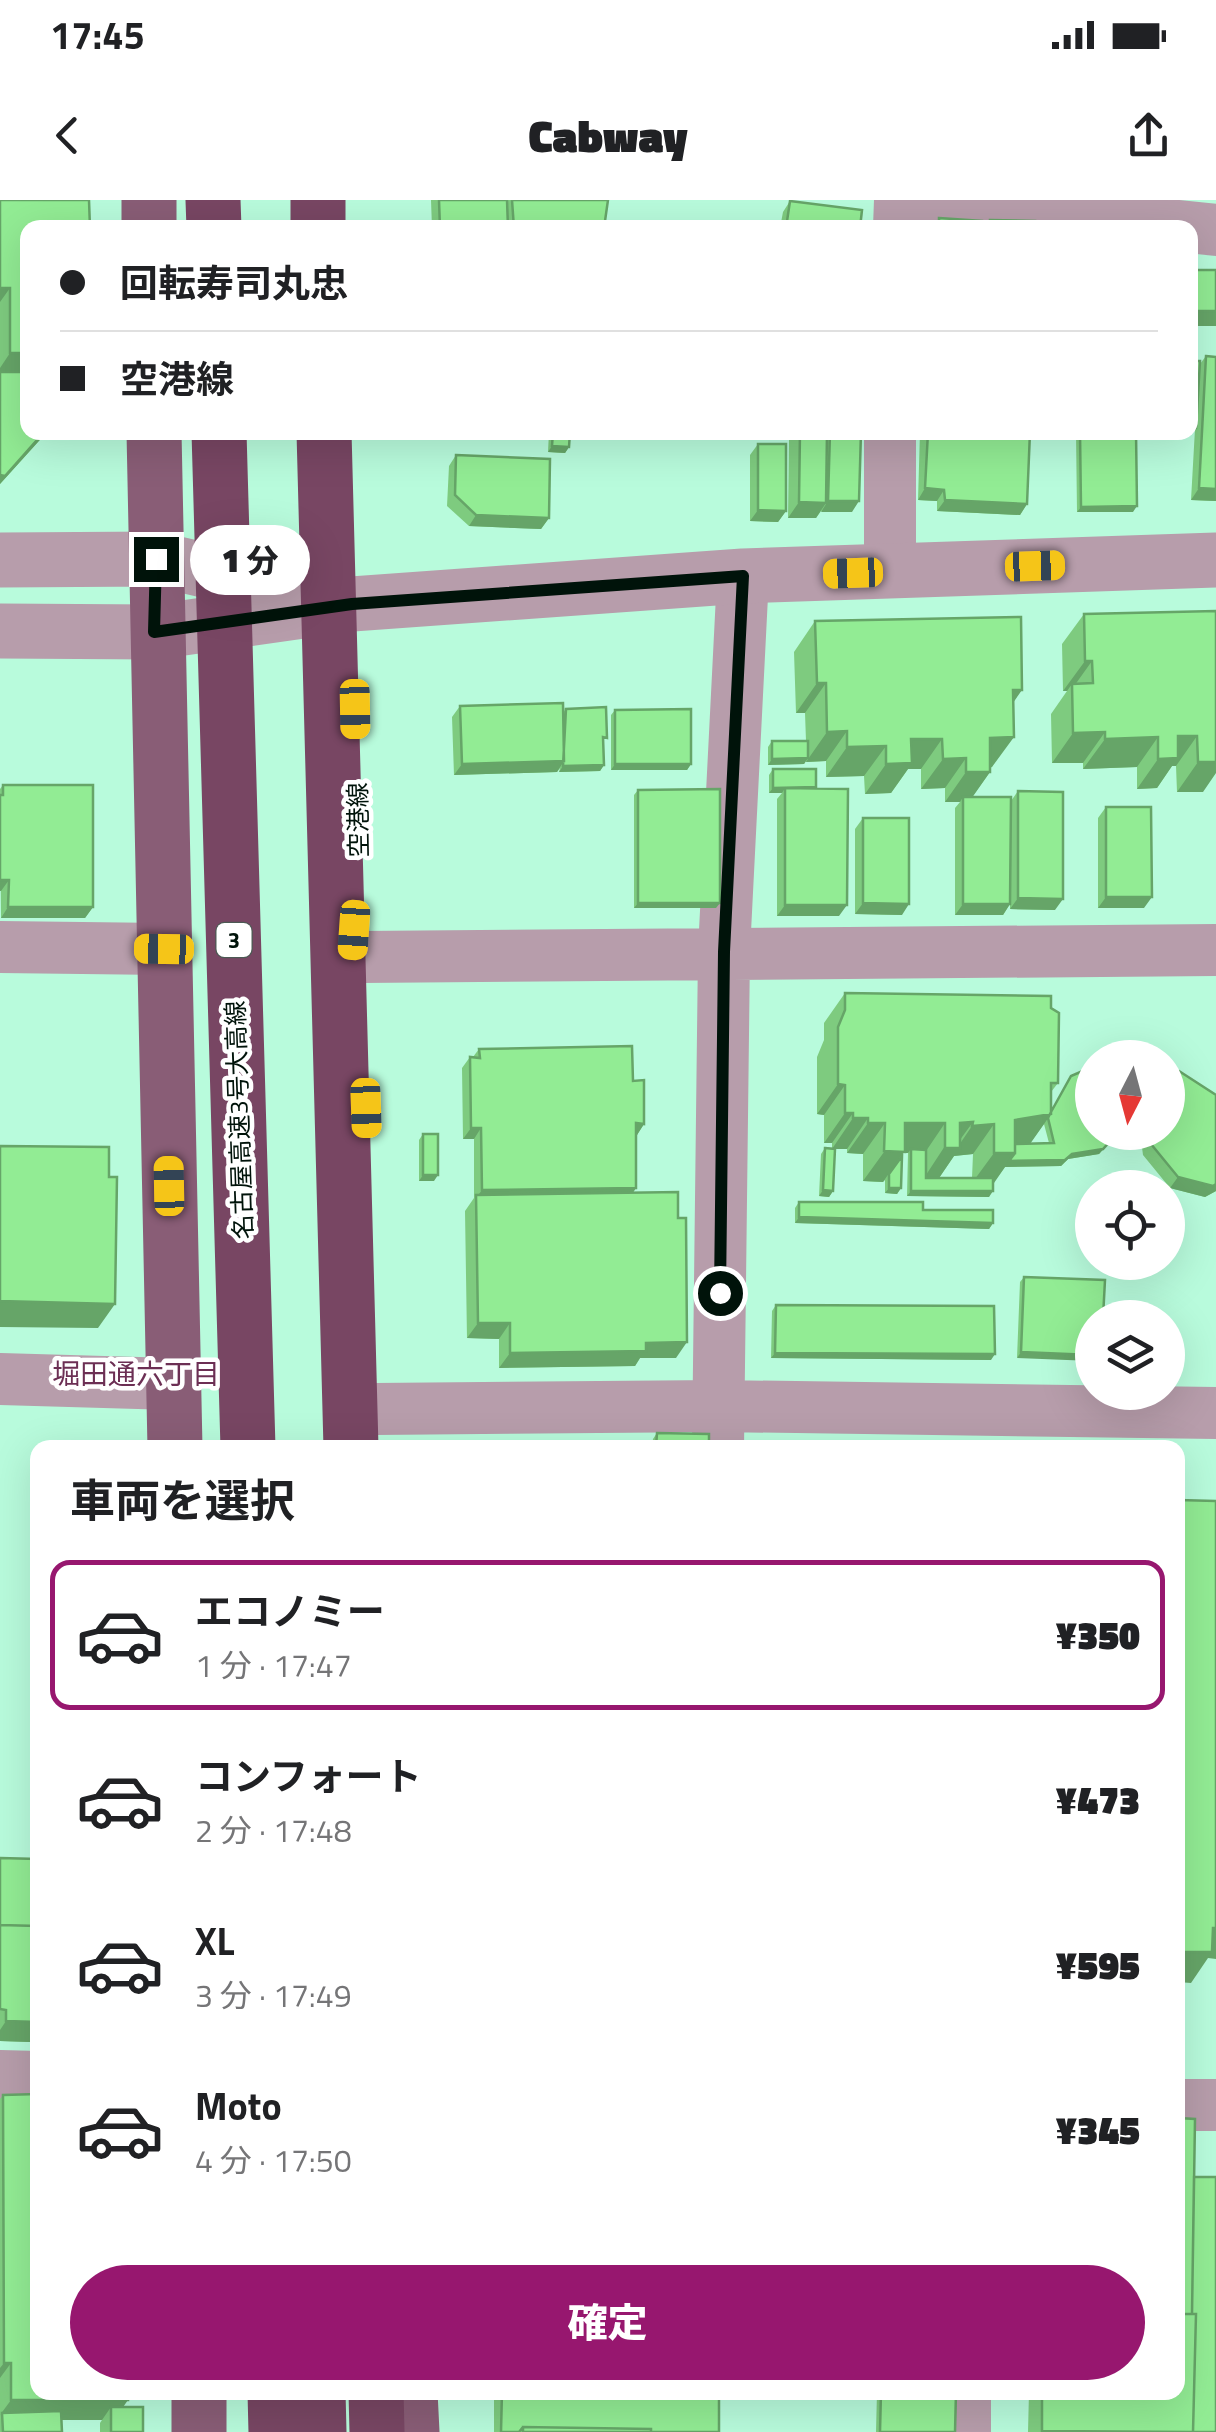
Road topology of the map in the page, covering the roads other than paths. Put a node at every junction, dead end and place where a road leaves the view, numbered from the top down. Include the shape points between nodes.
1 (930, 200) edge
2 (1121, 220) edge
3 (154, 440) edge
4 (219, 440) edge
5 (324, 440) edge
6 (348, 440) edge
7 (890, 440) edge
8 (156, 559) junction
9 (0, 560) edge
10 (1216, 560) edge
11 (890, 572) junction
12 (743, 576) junction
13 (352, 604) junction
14 (0, 631) edge
15 (154, 632) junction
16 (358, 850) junction
17 (0, 947) edge
18 (164, 949) junction
19 (1216, 950) edge
20 (724, 952) junction
21 (361, 957) junction
22 (0, 1379) edge
23 (173, 1384) junction
24 (1216, 1413) edge
25 (719, 1427) edge
26 (367, 1434) edge
27 (175, 1440) edge
28 (248, 1440) edge
29 (324, 1440) edge
30 (0, 2076) edge
31 (30, 2077) edge
32 (1216, 2105) edge
33 (1185, 2106) edge
34 (198, 2400) edge
35 (274, 2400) edge
36 (318, 2400) edge
37 (376, 2400) edge
38 (410, 2400) edge
39 (966, 2400) edge
40 (199, 2432) edge
41 (276, 2432) edge
42 (319, 2432) edge
43 (377, 2432) edge
44 (412, 2432) edge
45 (965, 2432) edge

1 - 2 street
3 - 8 main road
4 - 28 highway, 名古屋高速3号大高線 / 3, bridge
5 - 26 highway, bridge
6 - 13 main road, 空港線
7 - 11 street
8 - 9 street
8 - 13 street
8 - 15 main road
10 - 11 street
11 - 12 street
12 - 13 street
12 - 20 street
13 - 15 street
13 - 16 main road, 空港線
14 - 15 street
15 - 18 main road
16 - 21 main road, 空港線
16 - 29 highway, bridge
17 - 18 street
18 - 23 main road
19 - 20 street
20 - 21 street
20 - 25 street
21 - 26 main road, 空港線
22 - 23 street
23 - 27 main road
24 - 25 street
25 - 26 street
30 - 31 street
32 - 33 street
34 - 40 main road
35 - 41 highway
36 - 42 highway
37 - 43 highway
38 - 44 main road
39 - 45 street

